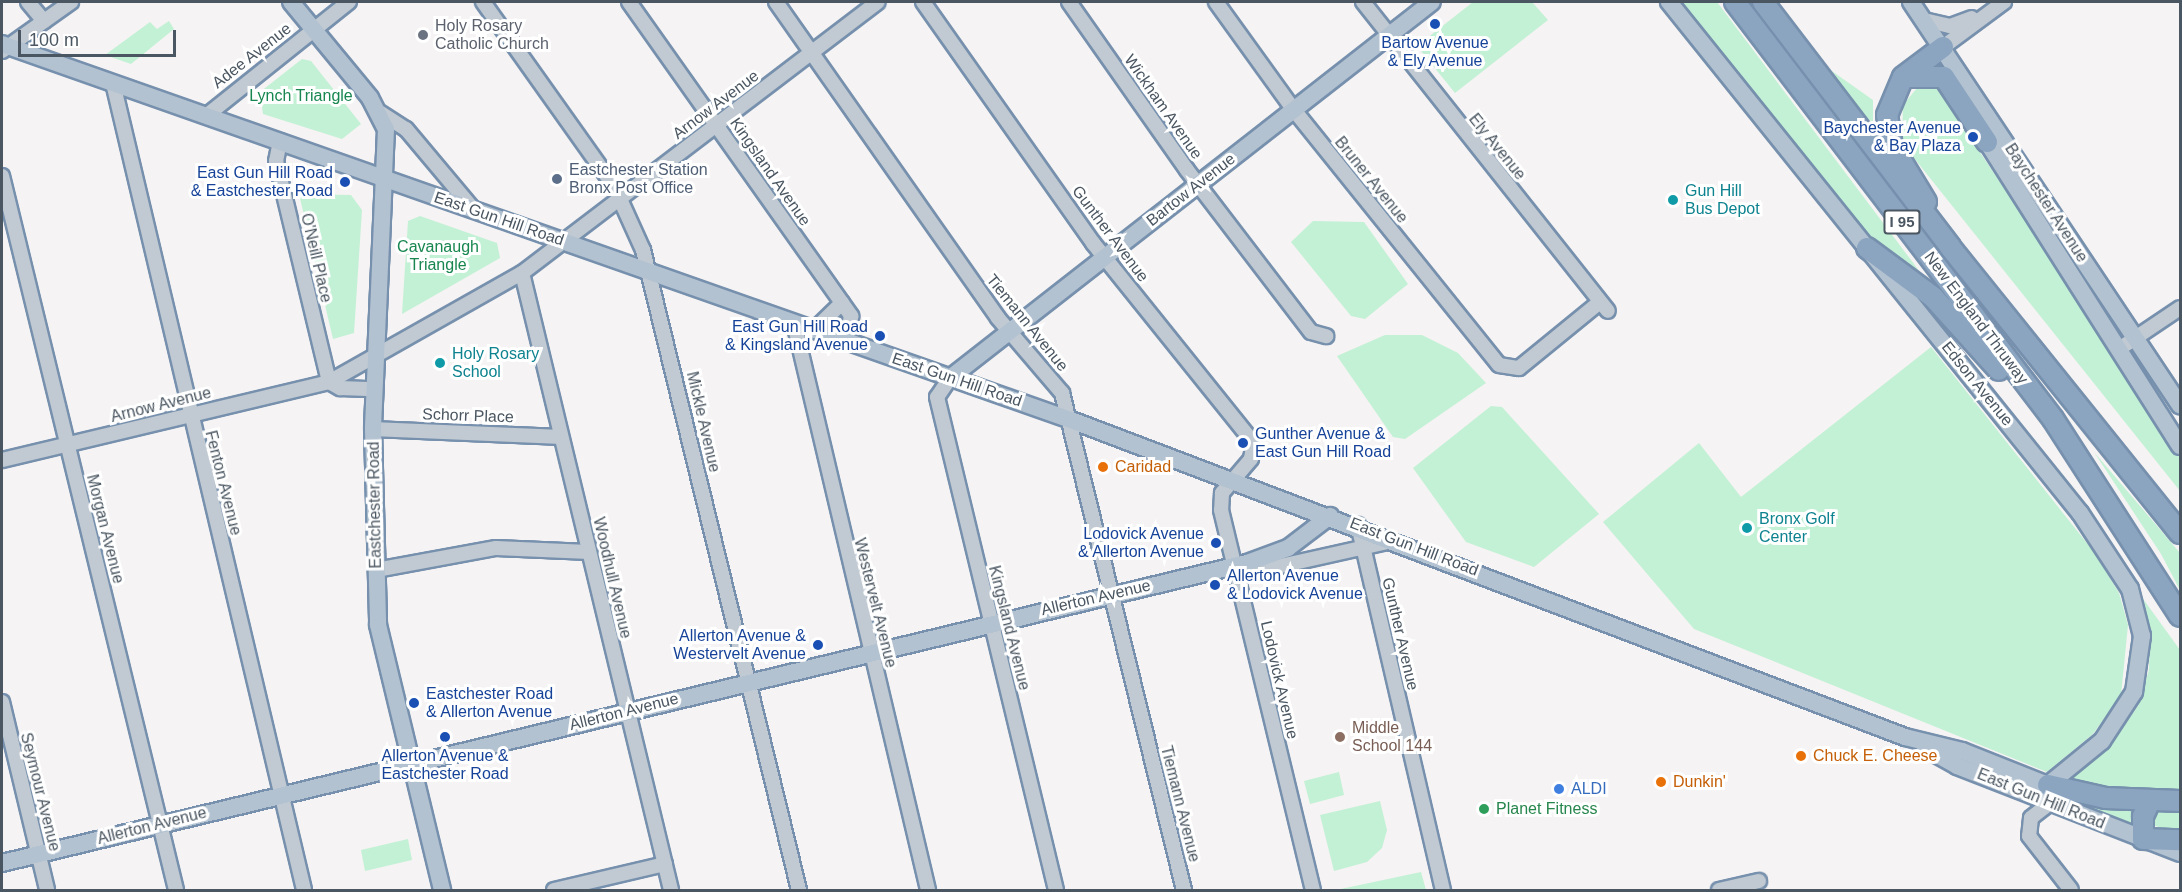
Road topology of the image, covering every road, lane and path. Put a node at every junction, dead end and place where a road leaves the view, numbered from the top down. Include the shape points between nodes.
1 (28, 2) edge
2 (71, 2) edge
3 (291, 2) edge
4 (349, 2) edge
5 (483, 2) edge
6 (629, 2) edge
7 (776, 2) edge
8 (878, 2) edge
9 (923, 2) edge
10 (1069, 2) edge
11 (1216, 2) edge
12 (1363, 2) edge
13 (1432, 2) edge
14 (1669, 2) edge
15 (1735, 2) edge
16 (1762, 2) edge
17 (1911, 2) edge
18 (2004, 2) edge
19 (1991, 10) junction
20 (1924, 20) junction
21 (44, 21) junction
22 (314, 29) junction
23 (1389, 36) junction
24 (1943, 46) junction
25 (4, 47) edge
26 (812, 53) junction
27 (1903, 77) junction
28 (113, 83) junction
29 (1294, 110) junction
30 (381, 113) junction
31 (206, 116) junction
32 (717, 125) junction
33 (280, 141) junction
34 (1987, 142) joint
35 (2, 177) edge
36 (386, 180) junction
37 (1199, 184) junction
38 (621, 200) junction
39 (474, 210) junction
40 (564, 242) junction
41 (1950, 247) junction
42 (1867, 248) junction
43 (1105, 258) junction
44 (649, 272) junction
45 (522, 273) junction
46 (842, 303) junction
47 (2181, 308) edge
48 (794, 323) junction
49 (814, 330) junction
50 (1011, 332) junction
51 (1326, 336) dead end
52 (2134, 337) junction
53 (846, 341) junction
54 (2119, 349) junction
55 (375, 352) junction
56 (1510, 370) joint
57 (950, 378) junction
58 (329, 382) junction
59 (374, 389) junction
60 (2181, 405) edge
61 (189, 415) junction
62 (1071, 420) junction
63 (373, 429) junction
64 (561, 437) junction
65 (2070, 443) junction
66 (68, 444) junction
67 (2181, 446) edge
68 (2, 460) edge
69 (1232, 479) junction
70 (1330, 516) junction
71 (1358, 525) junction
72 (2181, 533) edge
73 (1396, 540) junction
74 (1363, 547) junction
75 (589, 552) junction
76 (1241, 565) junction
77 (376, 570) junction
78 (1112, 593) junction
79 (2181, 616) edge
80 (991, 624) junction
81 (870, 653) junction
82 (748, 682) junction
83 (2, 702) edge
84 (627, 712) junction
85 (412, 764) junction
86 (2049, 794) junction
87 (281, 795) junction
88 (2150, 801) junction
89 (2181, 801) edge
90 (160, 825) junction
91 (2143, 839) junction
92 (2181, 840) edge
93 (2181, 853) edge
94 (38, 854) junction
95 (2, 863) edge
96 (664, 864) junction
97 (1759, 882) dead end
98 (47, 891) edge
99 (176, 891) edge
100 (304, 891) edge
101 (442, 891) edge
102 (554, 891) edge
103 (671, 891) edge
104 (799, 891) edge
105 (928, 891) edge
106 (1056, 891) edge
107 (1184, 891) edge
108 (1313, 891) edge
109 (1443, 891) edge
110 (1719, 891) edge
111 (2071, 891) edge

1 - 21 street
2 - 21 street
3 - 22 main road, Eastchester Road
4 - 22 street, Adee Avenue
5 - 38 street, Mickle Avenue
6 - 32 street, Kingsland Avenue
7 - 26 street, Tiemann Avenue
8 - 26 street, Arnow Avenue
9 - 43 street, Gunther Avenue
10 - 37 street, Wickham Avenue
11 - 29 street, Bruner Avenue
12 - 23 street, Ely Avenue
13 - 23 main road, Bartow Avenue
14 - 42 main road, Edson Avenue
15 - 65 highway, New England Thruway / I 95
16 - 41 highway, New England Thruway / I 95
17 - 20 main road, Baychester Avenue
18 - 19 street
19 - 20 street via 1950,26
19 - 24 street
20 - 24 main road, Baychester Avenue
21 - 25 street
22 - 30 main road, Eastchester Road
22 - 31 street, Adee Avenue
23 - 29 main road, Bartow Avenue
23 - 56 street, Ely Avenue via 1604,307 1519,368
24 - 27 highway
24 - 52 main road, Baychester Avenue
25 - 28 main road, East Gun Hill Road
26 - 32 street, Arnow Avenue
26 - 50 street, Tiemann Avenue
27 - 34 highway via 1944,77
27 - 41 highway via 1888,106 1889,138
28 - 31 main road, East Gun Hill Road
28 - 61 street, Fenton Avenue
29 - 37 main road, Bartow Avenue
29 - 56 street, Bruner Avenue via 1499,365
30 - 36 main road, Eastchester Road via 387,140
30 - 39 street, Eastchester Road via 406,129
31 - 33 main road, East Gun Hill Road
32 - 38 street, Arnow Avenue
32 - 46 street, Kingsland Avenue
33 - 36 main road, East Gun Hill Road
33 - 58 street, O'Neill Place via 276,161
34 - 54 main road, Baychester Avenue
35 - 66 street, Morgan Avenue
36 - 39 main road, East Gun Hill Road
36 - 55 main road, Eastchester Road
37 - 43 main road, Bartow Avenue
37 - 51 street, Wickham Avenue via 1311,332
38 - 40 street, Arnow Avenue
38 - 44 street, Mickle Avenue
39 - 40 main road, East Gun Hill Road
40 - 44 main road, East Gun Hill Road
40 - 45 street, Arnow Avenue
41 - 72 highway, New England Thruway / I 95
42 - 65 highway via 1933,297 2036,415
42 - 86 main road, Edson Avenue via 2094,532 2137,610 2141,656 2127,707 2102,741
43 - 50 main road, Bartow Avenue
43 - 69 street, Gunther Avenue via 1254,443 1253,456
44 - 48 main road, East Gun Hill Road
44 - 82 street, Mickle Avenue
45 - 55 street, Arnow Avenue
45 - 64 street, Woodhull Avenue
46 - 49 street
46 - 53 street, Kingsland Avenue via 851,316
47 - 52 street
48 - 49 main road, East Gun Hill Road
48 - 81 street, Westervelt Avenue
49 - 53 main road, East Gun Hill Road
50 - 57 main road, Bartow Avenue
50 - 62 street, Tiemann Avenue via 1062,393
52 - 54 street
52 - 60 main road, Baychester Avenue
53 - 57 main road, East Gun Hill Road
54 - 67 main road, Baychester Avenue
55 - 58 street, Arnow Avenue
55 - 59 main road, Eastchester Road
57 - 62 main road, East Gun Hill Road
57 - 80 street, Kingsland Avenue via 937,397
58 - 59 street, Arnow Avenue via 340,388
58 - 61 street, Arnow Avenue
59 - 63 main road, Eastchester Road
61 - 66 street, Arnow Avenue
61 - 87 street, Fenton Avenue
62 - 69 main road, East Gun Hill Road
62 - 78 street, Tiemann Avenue
63 - 64 street, Schorr Place
63 - 77 main road, Eastchester Road
64 - 75 street, Woodhull Avenue
65 - 79 highway, New England Thruway / I 95
66 - 68 street, Arnow Avenue
66 - 90 street, Morgan Avenue
69 - 70 main road, East Gun Hill Road
69 - 76 street, Lodovick Avenue via 1221,502
70 - 71 main road, East Gun Hill Road
70 - 76 main road, Allerton Avenue via 1288,548
71 - 73 main road, East Gun Hill Road
71 - 74 street, Gunther Avenue
73 - 74 street, Allerton Avenue
73 - 86 main road, East Gun Hill Road via 1905,737 1962,751
74 - 76 street, Allerton Avenue via 1276,567
74 - 109 street, Gunther Avenue
75 - 77 street via 496,548
75 - 84 street, Woodhull Avenue
76 - 78 main road, Allerton Avenue
76 - 108 street, Lodovick Avenue
77 - 85 main road, Eastchester Road via 378,626
78 - 80 main road, Allerton Avenue
78 - 107 street, Tiemann Avenue
80 - 81 main road, Allerton Avenue
80 - 106 street, Kingsland Avenue
81 - 82 main road, Allerton Avenue
81 - 105 street, Westervelt Avenue
82 - 84 main road, Allerton Avenue
82 - 104 street, Mickle Avenue
83 - 94 street, Seymour Avenue
84 - 85 main road, Allerton Avenue
84 - 96 street, Woodhull Avenue
85 - 87 main road, Allerton Avenue
85 - 101 main road, Eastchester Road
86 - 88 highway
86 - 91 main road, East Gun Hill Road
86 - 111 street via 2031,818 2029,836
87 - 90 main road, Allerton Avenue
87 - 100 street, Fenton Avenue
88 - 89 highway
88 - 91 highway via 2143,816
90 - 94 main road, Allerton Avenue
90 - 99 street, Morgan Avenue
91 - 92 highway
91 - 93 main road, East Gun Hill Road
94 - 95 main road, Allerton Avenue
94 - 98 street, Seymour Avenue
96 - 102 street
96 - 103 street, Woodhull Avenue
97 - 110 street

